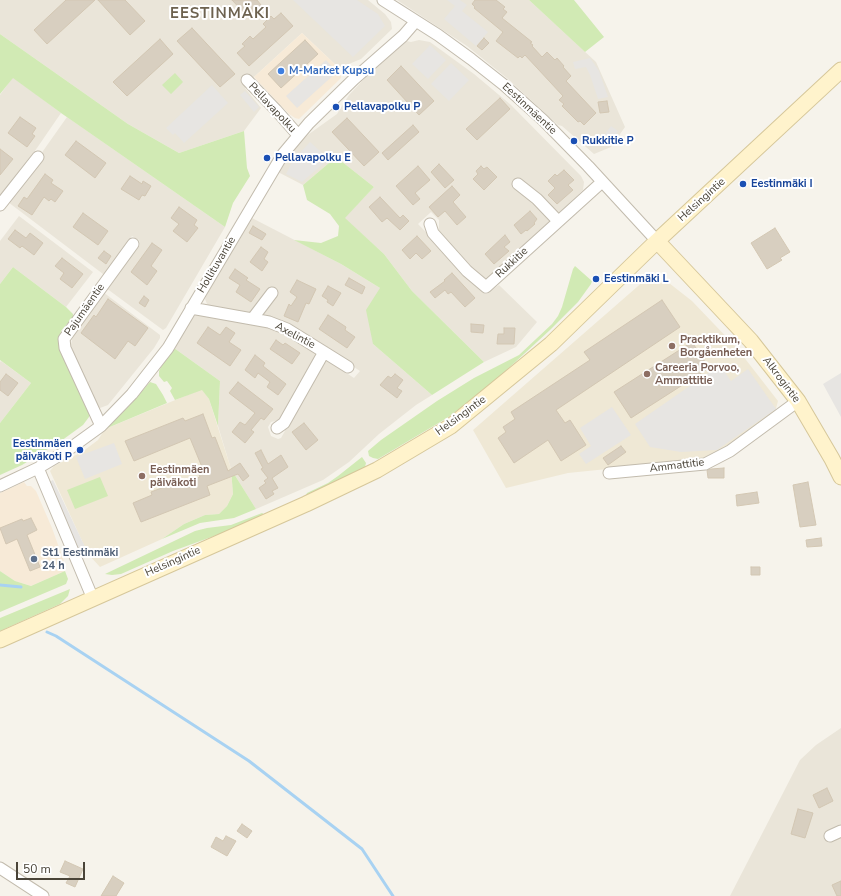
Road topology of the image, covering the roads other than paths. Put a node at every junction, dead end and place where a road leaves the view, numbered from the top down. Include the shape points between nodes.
1 (383, 0) edge
2 (416, 22) junction
3 (841, 70) edge
4 (247, 80) dead end
5 (298, 135) junction
6 (38, 157) dead end
7 (602, 182) junction
8 (518, 184) dead end
9 (0, 205) edge
10 (558, 221) junction
11 (430, 224) dead end
12 (657, 241) junction
13 (133, 244) dead end
14 (272, 293) dead end
15 (191, 308) junction
16 (253, 318) junction
17 (324, 352) junction
18 (348, 367) dead end
19 (798, 401) junction
20 (101, 426) junction
21 (277, 428) dead end
22 (38, 468) junction
23 (609, 473) dead end
24 (841, 476) edge
25 (0, 486) edge
26 (92, 599) junction
27 (0, 640) edge
28 (841, 831) edge
29 (830, 836) dead end
30 (0, 868) edge
31 (43, 896) edge

1 - 2 street, Eestinmäentie
2 - 5 street, Hollituvantie
2 - 7 street, Eestinmäentie via 444,39 504,85 543,120
3 - 12 main road, Helsingintie
4 - 5 street, Pellavapolku
5 - 15 street, Hollituvantie via 283,154
6 - 9 street
7 - 10 street, Rukkitie
7 - 12 street, Eestinmäentie
8 - 10 street
10 - 11 street, Rukkitie via 486,287 467,271 433,233
12 - 19 main road, Alkrogintie via 751,341
12 - 26 main road, Helsingintie via 551,344 451,426 377,470 313,501
13 - 20 street, Pajumäentie via 64,339 65,348
14 - 16 street
15 - 16 street, Axelintie
15 - 20 street, Hollituvantie via 150,373
16 - 17 street, Axelintie via 287,329
17 - 18 street, Axelintie
17 - 21 street via 284,423
19 - 23 street, Ammattitie via 730,451 705,464
19 - 24 main road, Alkrogintie
20 - 22 street, Hollituvantie
22 - 25 street, Hollituvantie
22 - 26 street
26 - 27 main road, Helsingintie
28 - 29 street
30 - 31 street

